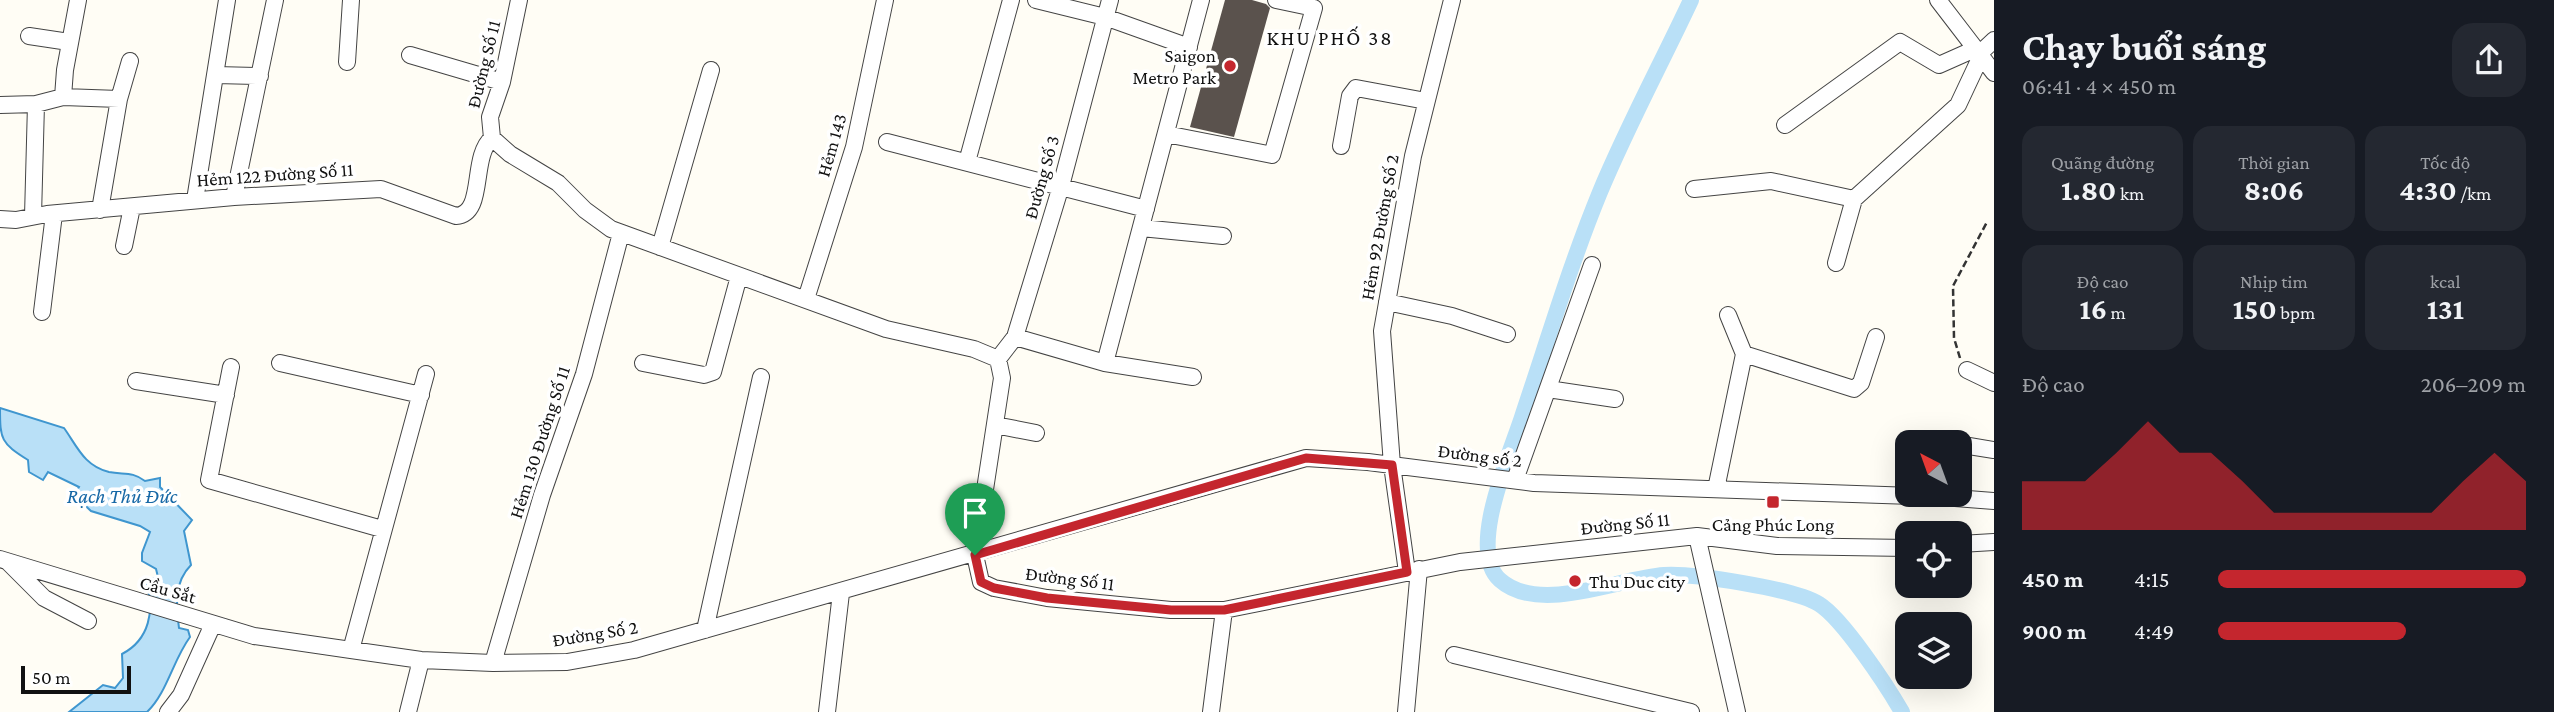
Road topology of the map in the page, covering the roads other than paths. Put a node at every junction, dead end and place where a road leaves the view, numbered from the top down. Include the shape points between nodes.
1 (78, 0) edge
2 (227, 0) edge
3 (275, 0) edge
4 (351, 0) edge
5 (519, 0) edge
6 (885, 0) edge
7 (1012, 0) edge
8 (1036, 0) edge
9 (1110, 0) edge
10 (1201, 0) edge
11 (1276, 0) edge
12 (1452, 0) edge
13 (1942, 2) edge
14 (1105, 17) junction
15 (29, 36) dead end
16 (1994, 40) edge
17 (69, 42) junction
18 (1189, 47) junction
19 (1979, 53) junction
20 (410, 55) dead end
21 (130, 61) dead end
22 (347, 61) dead end
23 (711, 70) dead end
24 (1994, 73) edge
25 (216, 75) junction
26 (260, 76) junction
27 (502, 82) junction
28 (63, 97) junction
29 (119, 99) junction
30 (1426, 101) junction
31 (36, 104) junction
32 (0, 105) edge
33 (1785, 125) dead end
34 (1166, 134) junction
35 (492, 138) junction
36 (887, 142) dead end
37 (1341, 146) dead end
38 (967, 162) junction
39 (1061, 186) junction
40 (1694, 189) dead end
41 (234, 197) junction
42 (1854, 199) junction
43 (195, 200) junction
44 (132, 207) junction
45 (1146, 209) junction
46 (100, 210) junction
47 (54, 214) junction
48 (33, 216) junction
49 (0, 219) edge
50 (1141, 228) junction
51 (621, 233) junction
52 (1223, 236) dead end
53 (124, 246) dead end
54 (660, 247) junction
55 (1836, 263) dead end
56 (1592, 265) dead end
57 (739, 275) junction
58 (806, 299) junction
59 (1387, 302) junction
60 (42, 312) dead end
61 (1728, 315) dead end
62 (1507, 334) dead end
63 (1015, 337) junction
64 (1876, 337) dead end
65 (1744, 354) junction
66 (998, 359) junction
67 (281, 363) dead end
68 (643, 363) dead end
69 (1105, 363) junction
70 (231, 367) dead end
71 (1967, 370) road end
72 (426, 374) dead end
73 (761, 377) dead end
74 (1193, 377) dead end
75 (136, 381) dead end
76 (1994, 383) edge
77 (1548, 389) junction
78 (226, 395) junction
79 (421, 395) junction
80 (1615, 399) dead end
81 (995, 425) junction
82 (1036, 433) dead end
83 (1972, 446) edge
84 (1994, 450) edge
85 (1392, 465) junction
86 (1515, 481) junction
87 (1716, 489) junction
88 (1994, 501) edge
89 (382, 529) junction
90 (1697, 536) junction
91 (1994, 542) edge
92 (1972, 543) edge
93 (1895, 548) edge
94 (975, 555) junction
95 (4, 560) edge
96 (1413, 570) junction
97 (841, 593) junction
98 (1224, 610) junction
99 (88, 621) dead end
100 (213, 624) junction
101 (705, 630) junction
102 (351, 650) junction
103 (1454, 655) dead end
104 (421, 660) junction
105 (493, 663) junction
106 (168, 712) edge
107 (408, 712) edge
108 (827, 712) edge
109 (1212, 712) edge
110 (1406, 712) edge
111 (1690, 712) edge
112 (1737, 712) edge

1 - 17 street
2 - 25 street
3 - 26 street
4 - 22 street
5 - 27 street, Đường Số 11
6 - 58 street, Hẻm 143 via 854,147
7 - 38 street
8 - 14 street
9 - 14 street, Đường Số 3
10 - 18 street
11 - 34 street via 1314,8 1272,155
12 - 30 street, Hẻm 92 Đường Số 2
13 - 19 street
14 - 18 street
14 - 39 street, Đường Số 3
15 - 17 street
16 - 19 street
17 - 28 street
18 - 34 street
19 - 24 street
19 - 33 street via 1939,65 1900,42
19 - 42 street via 1958,104
20 - 27 street
21 - 29 street
23 - 54 street
25 - 26 street
25 - 43 street
26 - 41 street
27 - 35 street, Đường Số 11 via 490,117
28 - 29 street
28 - 31 street
29 - 46 street
30 - 37 street via 1356,88 1350,96
30 - 59 street, Hẻm 92 Đường Số 2
31 - 32 street
31 - 48 street
34 - 45 street
35 - 41 street, Hẻm 122 Đường Số 11 via 483,150 474,198 463,216 381,189
35 - 51 street
36 - 38 street
38 - 39 street
39 - 45 street
39 - 63 street, Đường Số 3
40 - 42 street via 1771,181
41 - 43 street, Hẻm 122 Đường Số 11
42 - 55 street
43 - 44 street, Hẻm 122 Đường Số 11
44 - 46 street, Hẻm 122 Đường Số 11
44 - 53 street
45 - 50 street
46 - 47 street, Hẻm 122 Đường Số 11
47 - 48 street, Hẻm 122 Đường Số 11
47 - 60 street
48 - 49 street, Hẻm 122 Đường Số 11
50 - 52 street
50 - 69 street
51 - 54 street
51 - 105 street, Hẻm 130 Đường Số 11 via 584,374 542,495
54 - 57 street
56 - 77 street
57 - 58 street
57 - 68 street via 713,372 704,375
58 - 66 street via 886,329
59 - 62 street
59 - 85 street, Hẻm 92 Đường Số 2 via 1381,331
61 - 65 street
63 - 66 street, Đường Số 3
63 - 69 street
64 - 65 street via 1861,383 1854,388
65 - 87 street
66 - 81 street via 1002,378
67 - 79 street
69 - 74 street
70 - 78 street
71 - 76 street
72 - 79 street
73 - 101 street
75 - 78 street
77 - 80 street
77 - 86 street
78 - 89 street via 209,480
79 - 89 street
81 - 82 street
81 - 94 street
83 - 84 street
85 - 86 street, Đường số 2
85 - 94 street, Đường số 2 via 1306,458
85 - 96 street, Hẻm 92 Đường Số 2
86 - 87 street, Đường số 2
87 - 88 street, Đường số 2
89 - 102 street
90 - 93 street, Đường Số 11 via 1777,546
90 - 96 street, Đường Số 11
90 - 112 street
91 - 92 street
94 - 97 street, Đường Số 2
94 - 98 street, Đường Số 11 via 981,582 994,588 1157,609
95 - 99 street via 44,598
95 - 100 street, Cầu Sắt
96 - 98 street, Đường Số 11
96 - 110 street, Hẻm 92 Đường Số 2
97 - 101 street, Đường Số 2
97 - 108 street
98 - 109 street
100 - 102 street, Đường Số 2 via 254,636
100 - 106 street via 176,705
101 - 105 street, Đường Số 2 via 634,650 566,662
102 - 104 street, Đường Số 2
103 - 111 street
104 - 105 street, Đường Số 2
104 - 107 street

